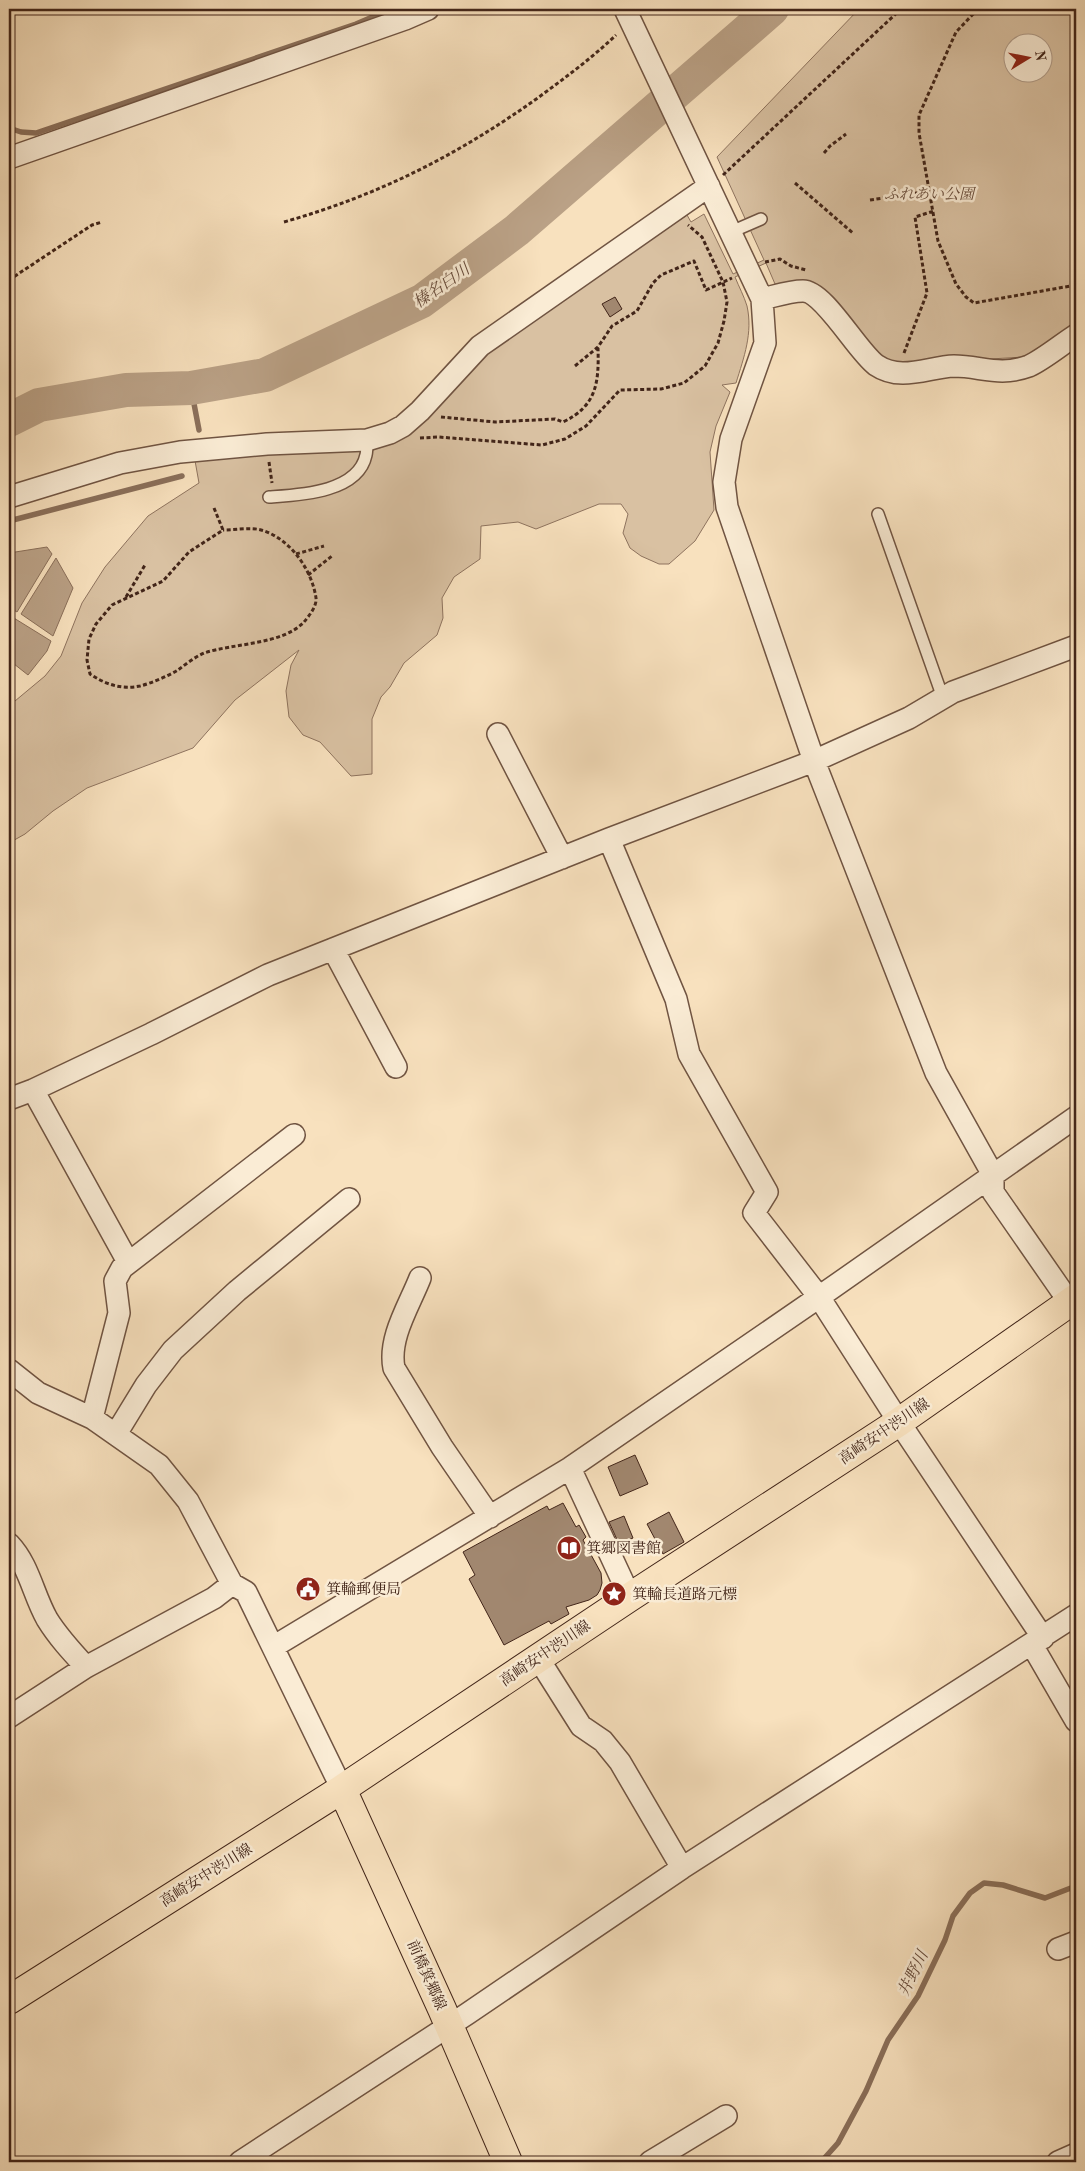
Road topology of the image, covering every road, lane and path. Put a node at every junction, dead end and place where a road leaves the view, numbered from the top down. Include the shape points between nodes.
1 (428, 9) edge
2 (901, 9) edge
3 (978, 9) edge
4 (630, 19) edge
5 (846, 134) dead end
6 (14, 150) edge
7 (824, 153) dead end
8 (711, 181) junction
9 (795, 183) dead end
10 (930, 190) junction
11 (870, 200) dead end
12 (934, 212) junction
13 (762, 219) dead end
14 (684, 221) dead end
15 (102, 222) dead end
16 (284, 222) dead end
17 (731, 232) junction
18 (854, 234) dead end
19 (780, 259) dead end
20 (760, 264) dead end
21 (739, 274) dead end
22 (9, 280) edge
23 (723, 282) junction
24 (1076, 285) edge
25 (762, 299) junction
26 (1076, 334) edge
27 (598, 347) junction
28 (897, 355) dead end
29 (574, 366) dead end
30 (435, 415) dead end
31 (397, 429) junction
32 (367, 440) junction
33 (270, 470) dead end
34 (273, 484) dead end
35 (9, 497) edge
36 (269, 497) dead end
37 (214, 508) dead end
38 (878, 514) dead end
39 (224, 530) junction
40 (324, 546) dead end
41 (296, 554) junction
42 (332, 556) dead end
43 (145, 565) dead end
44 (308, 575) junction
45 (126, 598) junction
46 (1076, 646) edge
47 (942, 698) junction
48 (498, 734) dead end
49 (814, 761) junction
50 (609, 839) junction
51 (562, 858) junction
52 (333, 949) junction
53 (396, 1067) dead end
54 (33, 1090) junction
55 (9, 1099) edge
56 (1076, 1117) edge
57 (294, 1135) dead end
58 (993, 1174) junction
59 (349, 1199) dead end
60 (128, 1262) junction
61 (420, 1278) dead end
62 (819, 1298) junction
63 (1073, 1300) edge
64 (9, 1370) edge
65 (92, 1418) junction
66 (899, 1422) junction
67 (116, 1434) junction
68 (570, 1468) junction
69 (490, 1517) junction
70 (9, 1544) edge
71 (232, 1584) junction
72 (630, 1597) junction
73 (1076, 1615) edge
74 (1037, 1641) junction
75 (273, 1647) junction
76 (538, 1658) junction
77 (86, 1667) junction
78 (9, 1716) edge
79 (1076, 1721) edge
80 (342, 1789) junction
81 (682, 1868) junction
82 (9, 2000) edge
83 (449, 2026) junction
84 (726, 2116) dead end
85 (1076, 2154) edge
86 (240, 2162) edge
87 (508, 2162) edge
88 (650, 2162) edge
89 (1058, 2162) edge

1 - 6 street
2 - 8 path
3 - 10 path via 956,32 919,115 919,133
4 - 8 street
4 - 16 path via 590,60 466,145 418,172 378,189 333,208
5 - 7 path
8 - 17 street
8 - 31 street via 480,346 420,411
9 - 18 path
10 - 11 path
10 - 12 path
12 - 24 path via 938,241 956,284 974,303
12 - 28 path via 915,217 927,293 905,353
13 - 17 lane
14 - 23 path via 702,237
15 - 22 path via 92,225
17 - 25 street
19 - 20 path
21 - 23 path
23 - 27 path via 706,290 694,261 661,275 637,311 612,326
23 - 31 path via 727,302 724,321 718,343 706,366 684,383 668,388 620,390 586,426 564,439 542,445 438,437 403,438
25 - 26 street via 805,291 826,298 876,365 904,374 954,366 994,372 1029,366
25 - 49 street via 765,343 731,439 724,482 727,507
27 - 29 path
27 - 30 path via 597,385 587,406 563,422 555,419 495,422
31 - 32 street
32 - 35 street via 180,452 120,464
32 - 36 lane via 366,457 358,472 342,483 310,494
33 - 34 path
37 - 39 path
38 - 47 lane
39 - 41 path via 261,530 275,536
39 - 45 path via 189,552 163,581
40 - 41 path
41 - 44 path
42 - 44 path
43 - 45 path
44 - 45 path via 316,599 315,606 304,622 288,635 202,654 176,672 140,686 118,687 90,674 87,660 89,639 96,624 112,605
46 - 47 street
47 - 49 street via 909,718
48 - 51 street
49 - 50 street
49 - 58 street via 936,1073
50 - 51 street
50 - 62 street via 676,999 689,1054 767,1192 754,1213
51 - 52 street
52 - 53 street
52 - 54 street via 268,975
54 - 55 street
54 - 60 street
56 - 58 street
57 - 60 street
58 - 62 street
58 - 63 street via 993,1192
59 - 67 street via 237,1291 173,1350 146,1385
60 - 65 street via 116,1281 119,1313
61 - 69 street via 394,1345 394,1368
62 - 66 street
62 - 68 street
63 - 66 main road, 高崎安中渋川線
64 - 65 street via 38,1393
65 - 67 street
66 - 72 main road, 高崎安中渋川線
66 - 74 street via 1032,1619
67 - 71 street via 159,1465 188,1502
68 - 69 street
68 - 72 street
69 - 75 street
70 - 77 street via 26,1567 46,1618
71 - 75 street via 246,1592
71 - 77 street via 214,1598
72 - 76 main road, 高崎安中渋川線
73 - 74 street
74 - 79 street
74 - 81 street
75 - 80 street
76 - 80 main road, 高崎安中渋川線
76 - 81 street via 581,1726 603,1741 620,1762
77 - 78 street
80 - 82 main road, 高崎安中渋川線
80 - 83 main road, 前橋箕郷線
81 - 83 street
83 - 86 street
83 - 87 main road, 前橋箕郷線
84 - 88 street
85 - 89 street

